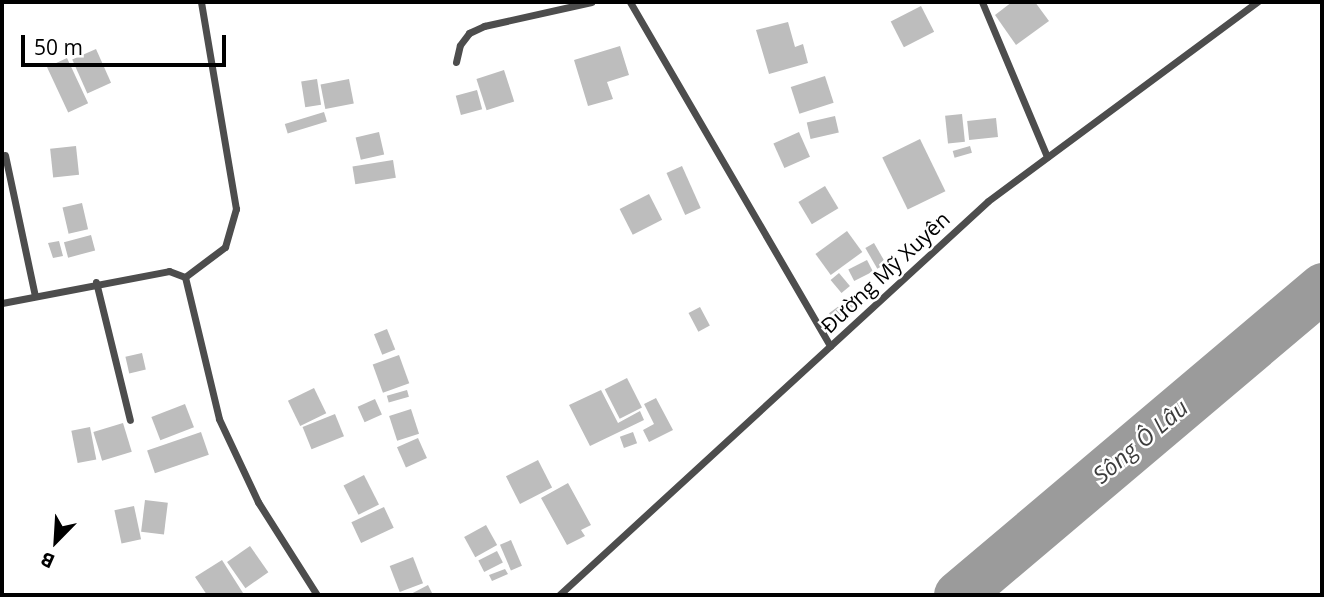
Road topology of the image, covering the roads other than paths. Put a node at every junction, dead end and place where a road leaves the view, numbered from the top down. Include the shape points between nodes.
1 (201, 2) edge
2 (591, 2) edge
3 (630, 2) edge
4 (982, 2) edge
5 (1257, 2) edge
6 (456, 62) dead end
7 (5, 155) dead end
8 (1046, 157) junction
9 (185, 277) junction
10 (96, 282) junction
11 (35, 296) junction
12 (2, 303) edge
13 (830, 346) junction
14 (130, 421) dead end
15 (317, 595) edge
16 (559, 595) edge

1 - 9 street via 236,209 225,247
2 - 6 street via 484,26 469,33
3 - 13 street
4 - 8 street
5 - 8 street, Đường Mỹ Xuyên
7 - 11 street
8 - 13 street, Đường Mỹ Xuyên via 988,201
9 - 10 street via 169,271
9 - 15 street via 219,419 258,502
10 - 11 street
10 - 14 street
11 - 12 street
13 - 16 street, Đường Mỹ Xuyên

